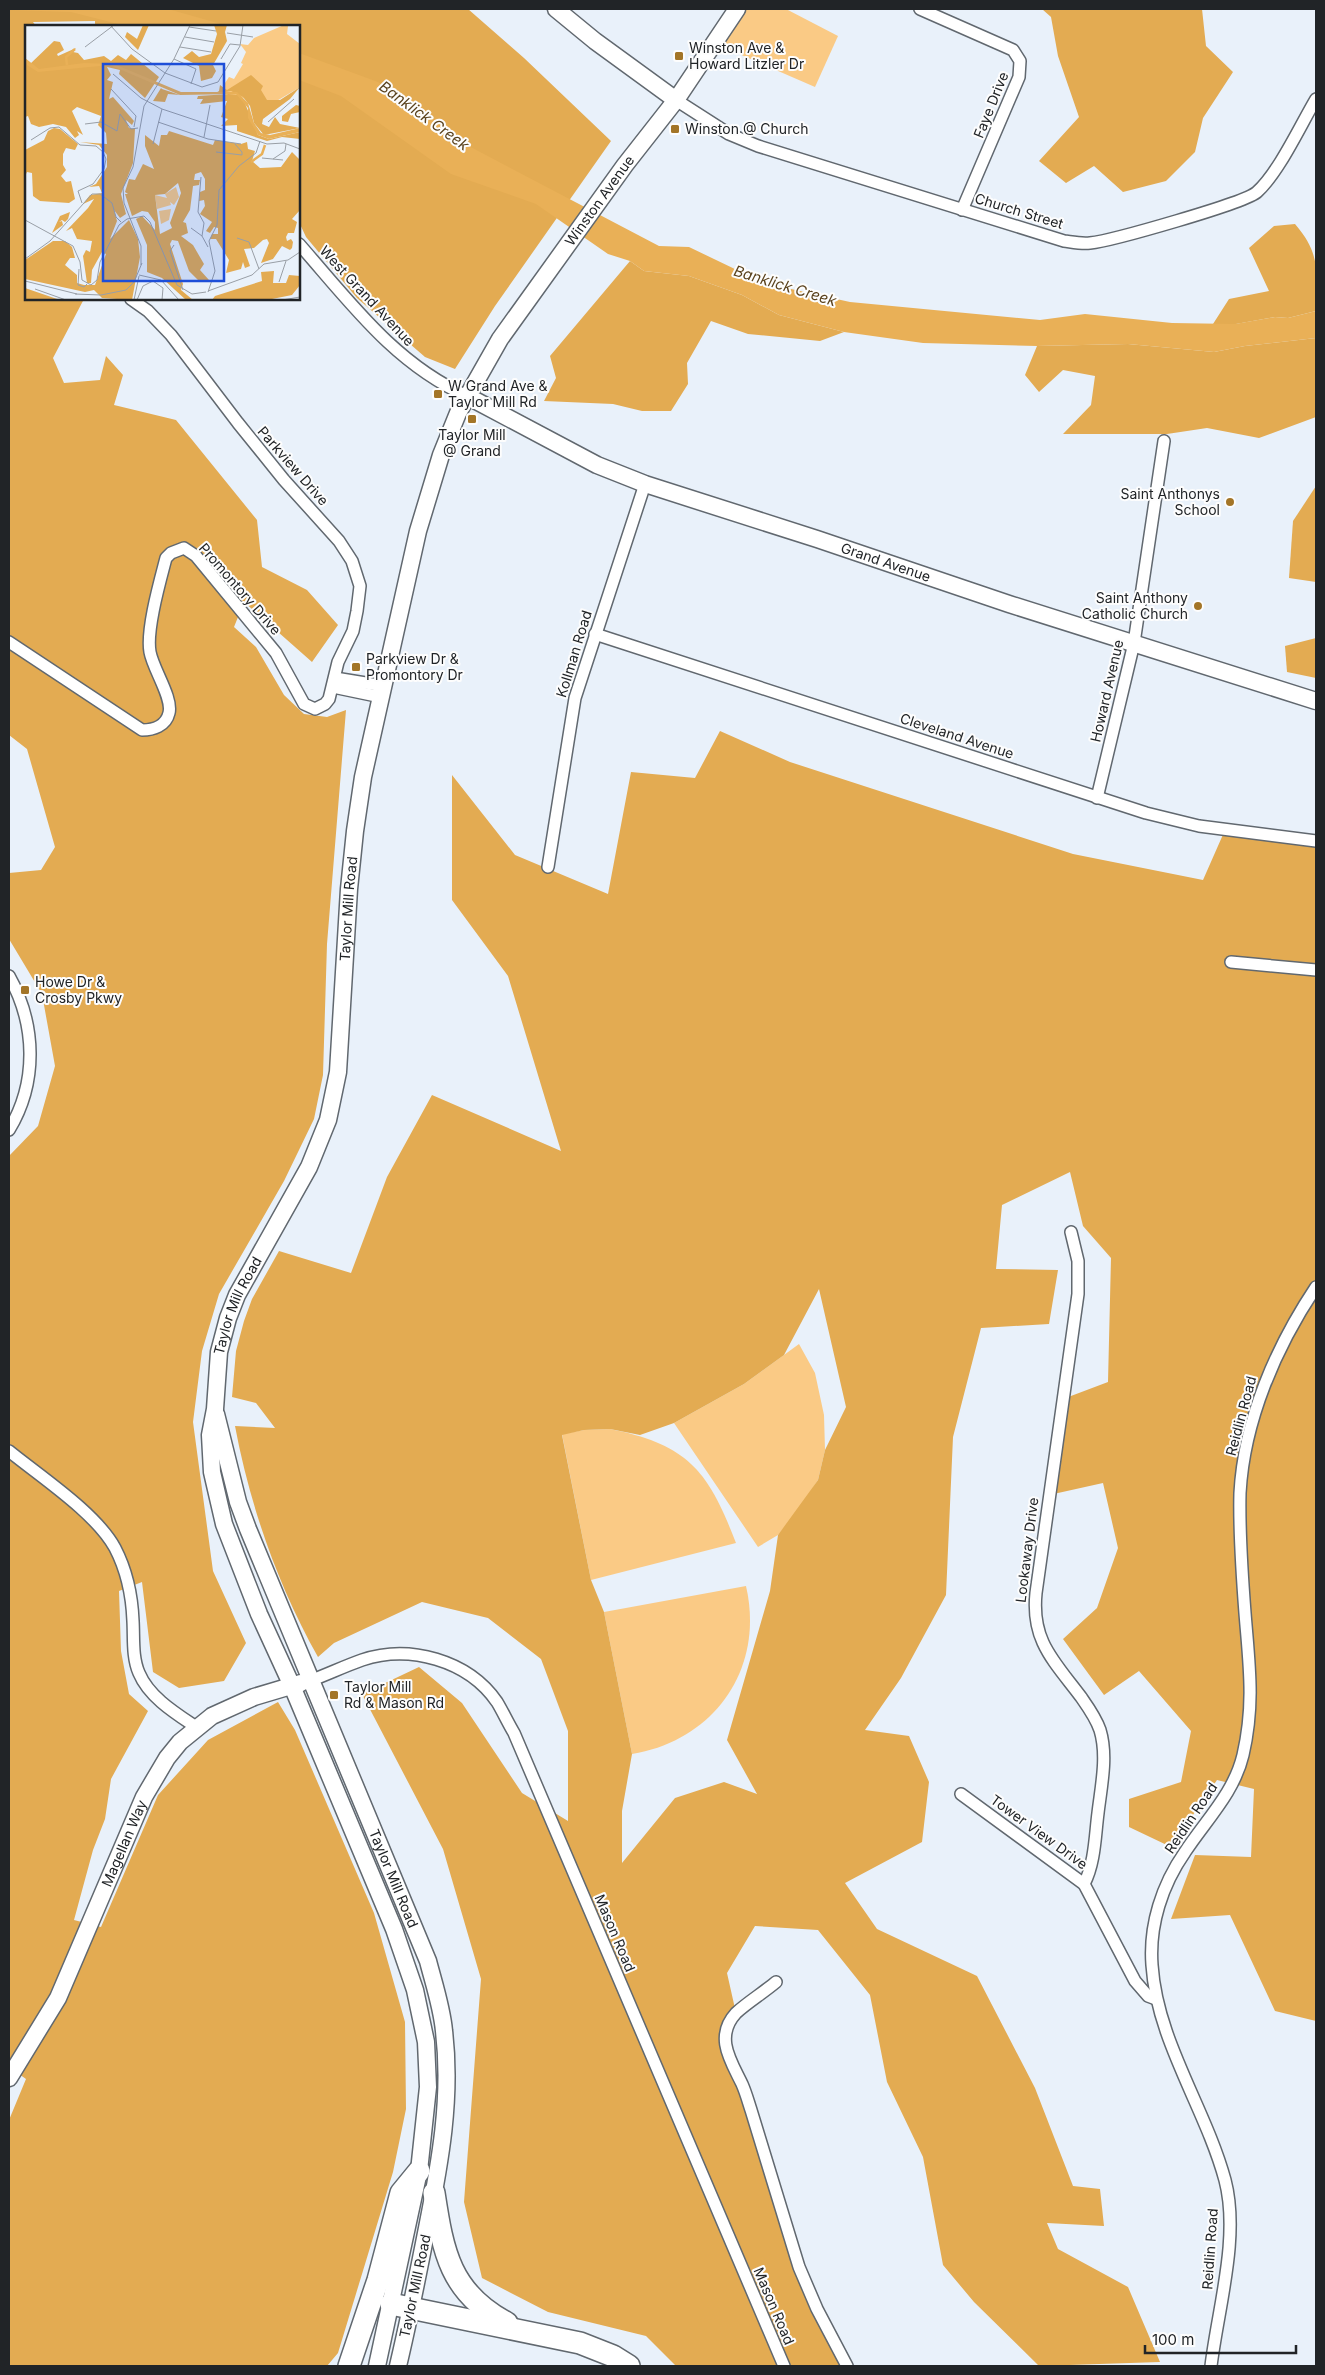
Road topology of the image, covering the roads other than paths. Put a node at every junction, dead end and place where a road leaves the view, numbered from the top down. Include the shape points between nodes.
1 (556, 9) edge
2 (736, 9) edge
3 (920, 9) edge
4 (1316, 99) edge
5 (676, 100) junction
6 (962, 210) junction
7 (300, 245) edge
8 (132, 300) edge
9 (467, 396) junction
10 (1164, 441) dead end
11 (645, 484) junction
12 (596, 634) junction
13 (9, 642) edge
14 (1134, 643) junction
15 (334, 682) junction
16 (382, 691) junction
17 (1316, 701) edge
18 (1098, 798) junction
19 (1316, 841) edge
20 (548, 867) dead end
21 (1231, 962) dead end
22 (1316, 970) edge
23 (9, 976) edge
24 (9, 1130) edge
25 (1071, 1232) dead end
26 (1316, 1287) edge
27 (215, 1410) junction
28 (9, 1451) edge
29 (312, 1680) junction
30 (292, 1686) junction
31 (196, 1727) junction
32 (961, 1794) dead end
33 (1084, 1884) junction
34 (776, 1982) dead end
35 (1156, 1999) junction
36 (9, 2078) edge
37 (419, 2171) junction
38 (434, 2194) junction
39 (401, 2306) junction
40 (518, 2329) junction
41 (349, 2366) edge
42 (377, 2366) edge
43 (398, 2366) edge
44 (630, 2366) edge
45 (784, 2366) edge
46 (847, 2366) edge
47 (1211, 2366) edge

1 - 5 main road
2 - 5 main road, Winston Avenue
3 - 6 street, Faye Drive via 1013,50 1020,61 1019,77
4 - 6 street, Church Street via 1262,188 1232,203 1091,243 1064,241
5 - 6 street, Church Street via 730,134 758,146
5 - 9 main road, Winston Avenue via 625,165 500,339
7 - 9 street, West Grand Avenue via 397,353 449,388
8 - 15 street, Parkview Drive via 171,335 284,480 340,541 352,561 358,575 359,601
9 - 11 main road, Grand Avenue via 596,465
9 - 16 main road, Taylor Mill Road via 431,483
10 - 14 street, Howard Avenue
11 - 12 street, Kollman Road
11 - 14 main road, Grand Avenue
12 - 18 street, Cleveland Avenue
12 - 20 street, Kollman Road via 575,698
13 - 15 street, Promontory Drive via 142,730 160,726 169,714 169,703 154,666 150,636 166,558 171,552 184,548 196,556 276,653 304,704 315,709 321,707 329,699
14 - 17 main road, Grand Avenue
14 - 18 street, Howard Avenue
15 - 16 street
16 - 27 main road, Taylor Mill Road via 355,830 338,1072 328,1120 309,1167 248,1272 228,1318 219,1352
18 - 19 street, Cleveland Avenue via 1146,814 1199,826
21 - 22 street
23 - 24 street via 26,1012 30,1039 26,1082
25 - 33 street, Lookaway Drive via 1078,1261 1078,1294 1035,1617 1043,1644 1091,1711 1103,1743 1093,1851
26 - 35 street, Reidlin Road via 1276,1354 1247,1452 1240,1495 1251,1684 1248,1723 1242,1757 1225,1797 1182,1854 1159,1904 1152,1932
27 - 29 main road, Taylor Mill Road via 238,1502
27 - 30 main road, Taylor Mill Road via 210,1435 212,1472 224,1524 259,1614
28 - 31 street via 92,1519 115,1548 131,1593 134,1651 139,1674 160,1701
29 - 30 main road, Magellan Way
29 - 38 main road, Taylor Mill Road via 428,1961 441,2013 445,2032 446,2110
29 - 45 street, Mason Road via 363,1660 392,1654 416,1654 462,1671 496,1702 517,1742
30 - 31 main road, Magellan Way via 254,1697
30 - 37 main road, Taylor Mill Road via 394,1929 415,1990 428,2065
31 - 36 main road, Magellan Way via 167,1758 144,1797 58,1998
32 - 33 street, Tower View Drive
33 - 35 street, Tower View Drive via 1135,1981 1148,1996
34 - 46 street via 736,2013 727,2027 725,2045 751,2110 799,2267
35 - 47 street, Reidlin Road via 1212,2142 1228,2201 1227,2264
37 - 39 main road, Taylor Mill Road
37 - 41 highway via 401,2193 378,2280
38 - 39 main road, Taylor Mill Road
38 - 40 highway via 444,2249 455,2276 481,2308
39 - 40 highway
39 - 42 main road, Taylor Mill Road
39 - 43 main road, Taylor Mill Road
40 - 44 highway via 580,2343

